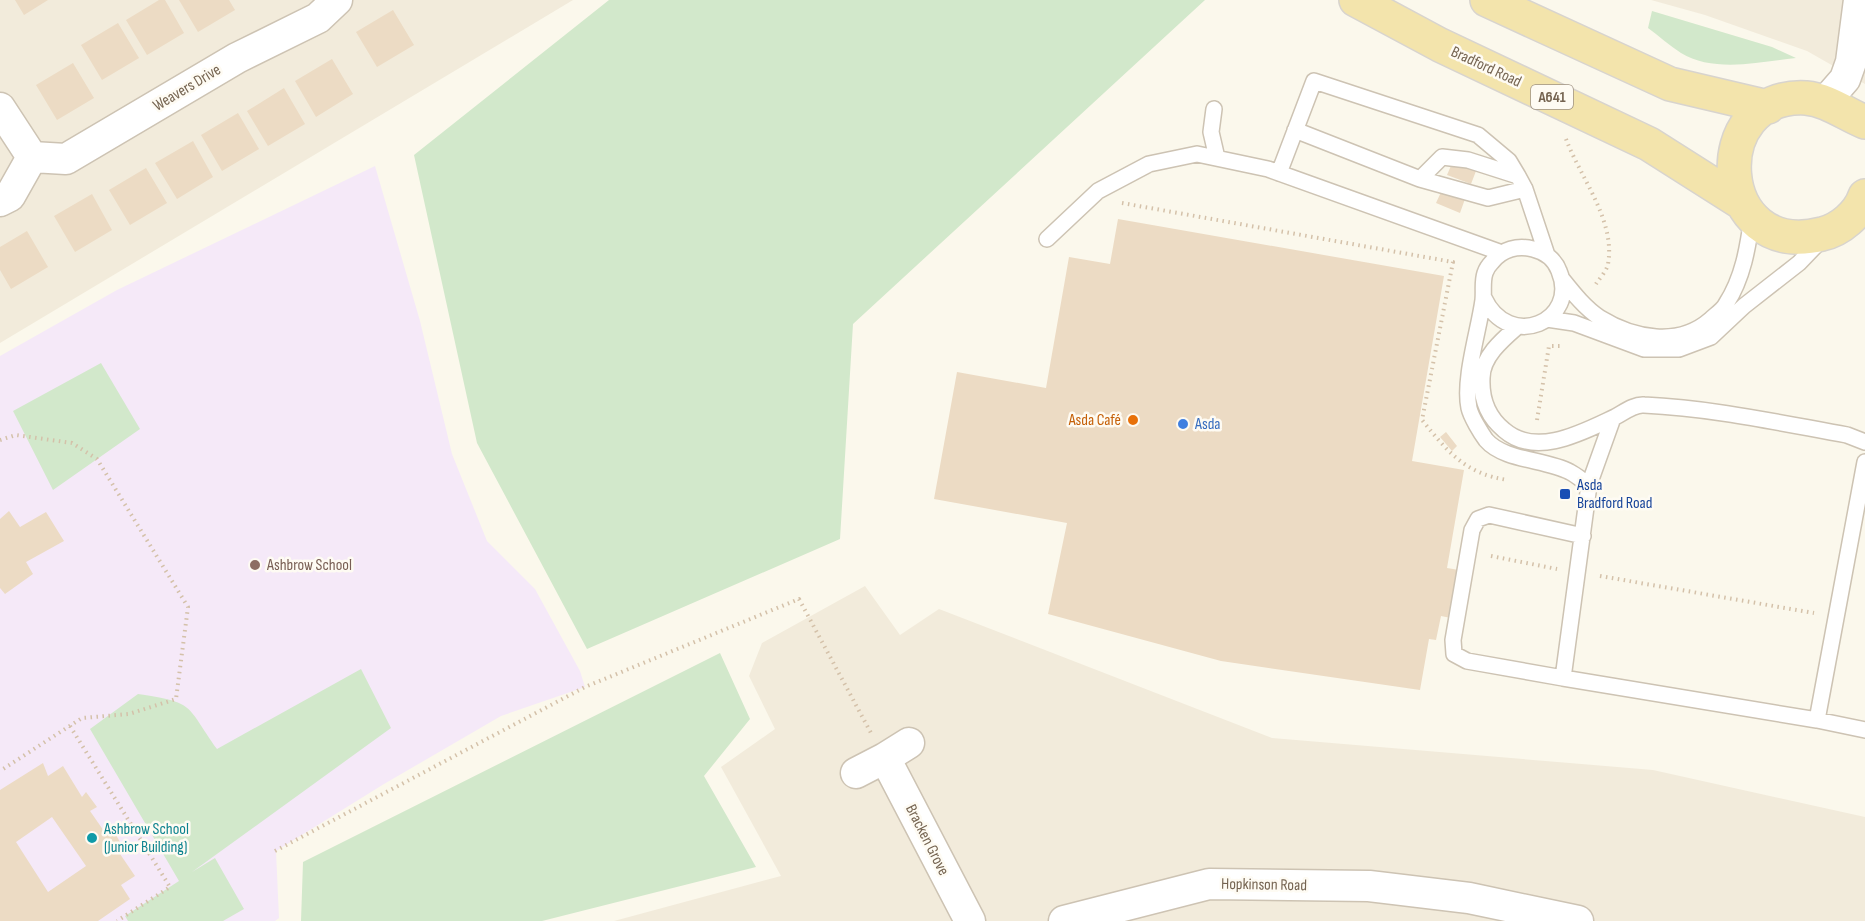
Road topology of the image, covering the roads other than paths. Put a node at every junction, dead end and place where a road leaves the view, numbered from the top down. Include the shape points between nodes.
1 (337, 0) edge
2 (1356, 0) edge
3 (1487, 0) edge
4 (1859, 0) edge
5 (1768, 107) junction
6 (0, 108) edge
7 (1214, 109) dead end
8 (1851, 120) edge
9 (1295, 130) junction
10 (32, 157) junction
11 (1216, 158) junction
12 (1279, 173) junction
13 (1420, 179) junction
14 (1522, 182) junction
15 (0, 201) edge
16 (1747, 210) junction
17 (1852, 218) edge
18 (1047, 240) dead end
19 (1502, 253) junction
20 (1547, 255) junction
21 (1562, 279) junction
22 (1484, 298) junction
23 (1547, 320) junction
24 (1517, 327) junction
25 (1613, 418) junction
26 (1865, 442) edge
27 (1865, 462) edge
28 (1588, 485) junction
29 (1583, 536) junction
30 (1563, 678) junction
31 (1817, 720) junction
32 (1865, 730) edge
33 (856, 773) dead end
34 (1466, 909) edge
35 (970, 921) edge
36 (1064, 921) edge
37 (1574, 921) edge

1 - 10 street, Weavers Drive via 318,18 237,58 66,159
2 - 16 main road, Bradford Road / A641 via 1440,45 1649,144
3 - 5 main road via 1670,84
4 - 8 street via 1845,79
5 - 8 main road via 1806,98
5 - 16 main road via 1751,120 1738,139 1733,160 1734,183
6 - 10 street
7 - 11 lane via 1211,132
9 - 12 lane
9 - 13 lane
9 - 14 lane via 1314,81 1478,135 1509,161
10 - 15 street via 10,196
11 - 12 lane
11 - 18 lane via 1197,154 1149,164 1098,191
12 - 19 lane
13 - 14 lane via 1488,198
13 - 14 lane via 1442,157 1468,160
14 - 20 lane
16 - 17 main road, Bradford Road via 1768,229 1808,238
16 - 21 lane via 1747,251 1734,288 1725,306 1697,331 1665,339 1620,328 1583,305
17 - 23 lane via 1711,337 1679,349 1644,349 1574,323
19 - 20 lane via 1524,247
19 - 22 lane via 1485,272
20 - 21 lane
21 - 23 lane via 1560,302
22 - 24 lane via 1496,318
22 - 28 lane via 1470,364 1469,408 1487,441 1510,456 1569,471
23 - 24 lane
24 - 25 lane via 1498,344 1482,369 1481,397 1494,422 1509,435 1533,442 1562,440
25 - 26 lane via 1640,404 1706,410 1847,435
25 - 28 lane
27 - 31 lane
28 - 29 lane
29 - 30 lane
29 - 30 lane via 1489,516 1478,519 1472,530 1453,639 1454,654 1467,661
30 - 31 lane
31 - 32 lane
33 - 35 street, Bracken Grove via 897,750
34 - 36 street, Hopkinson Road via 1369,886 1209,884
34 - 37 street, Hopkinson Road via 1538,912

